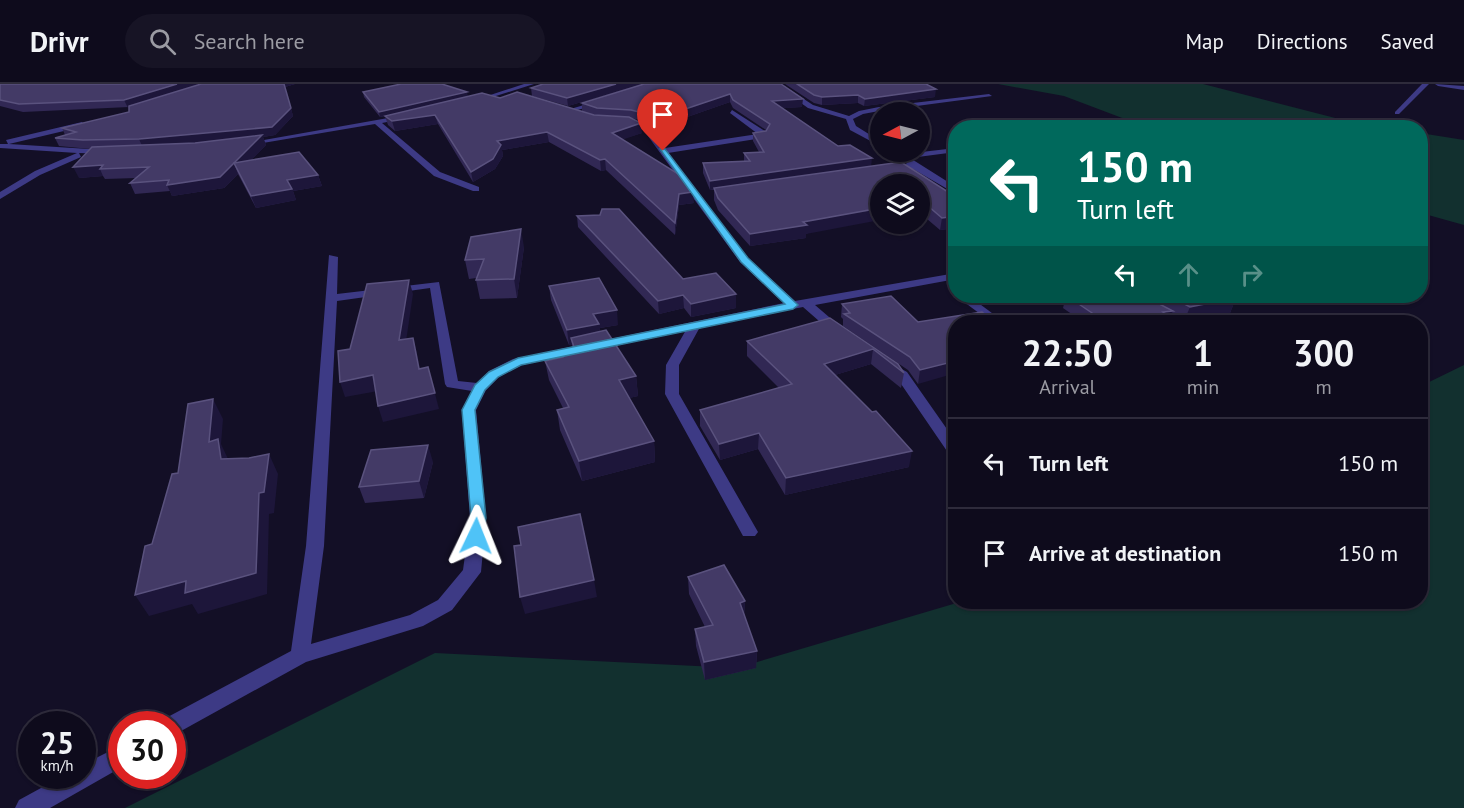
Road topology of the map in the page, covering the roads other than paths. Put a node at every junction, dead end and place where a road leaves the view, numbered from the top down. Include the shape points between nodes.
1 (531, 84) edge
2 (777, 84) edge
3 (1426, 84) edge
4 (1438, 84) edge
5 (1464, 88) edge
6 (502, 93) junction
7 (989, 96) dead end
8 (521, 97) edge
9 (614, 98) edge
10 (466, 103) edge
11 (557, 106) edge
12 (570, 110) junction
13 (732, 112) edge
14 (1397, 113) dead end
15 (411, 116) edge
16 (589, 117) edge
17 (850, 118) junction
18 (611, 121) edge
19 (376, 122) junction
20 (87, 123) edge
21 (870, 138) edge
22 (0, 145) edge
23 (238, 145) edge
24 (663, 151) junction
25 (948, 151) edge
26 (112, 152) edge
27 (930, 152) edge
28 (83, 153) junction
29 (909, 162) edge
30 (914, 166) junction
31 (880, 171) edge
32 (948, 186) edge
33 (476, 189) dead end
34 (0, 196) edge
35 (710, 196) dead end
36 (699, 198) junction
37 (333, 257) dead end
38 (948, 278) edge
39 (940, 279) junction
40 (948, 285) edge
41 (330, 298) junction
42 (972, 303) edge
43 (799, 304) junction
44 (988, 315) edge
45 (694, 326) junction
46 (855, 343) edge
47 (874, 356) edge
48 (480, 388) junction
49 (948, 442) edge
50 (749, 532) dead end
51 (300, 656) junction
52 (186, 718) edge
53 (108, 762) edge
54 (27, 808) edge

1 - 6 street
2 - 17 street via 815,111
3 - 14 street
4 - 5 street
6 - 8 street
6 - 10 street
7 - 17 street via 879,109
9 - 12 street
11 - 12 street
12 - 16 street
13 - 24 street via 765,135
15 - 19 street
17 - 21 street via 854,128
18 - 24 street via 644,126
19 - 23 street
19 - 33 street via 437,174
20 - 22 street
22 - 28 street
24 - 36 street
25 - 27 street
26 - 28 street
28 - 34 street via 41,170
29 - 30 street
30 - 31 street
30 - 32 street
35 - 36 street
36 - 43 street via 744,260
37 - 41 street
38 - 39 street
39 - 40 street
39 - 43 street
41 - 48 street via 435,284 452,384
41 - 51 street via 315,546
42 - 44 street
43 - 45 street
43 - 46 street
45 - 48 street via 518,362 494,374
45 - 50 street via 672,362 672,394
47 - 49 street via 902,375
48 - 51 street via 469,410 478,518 472,572 445,605 416,621
51 - 52 street
53 - 54 street

